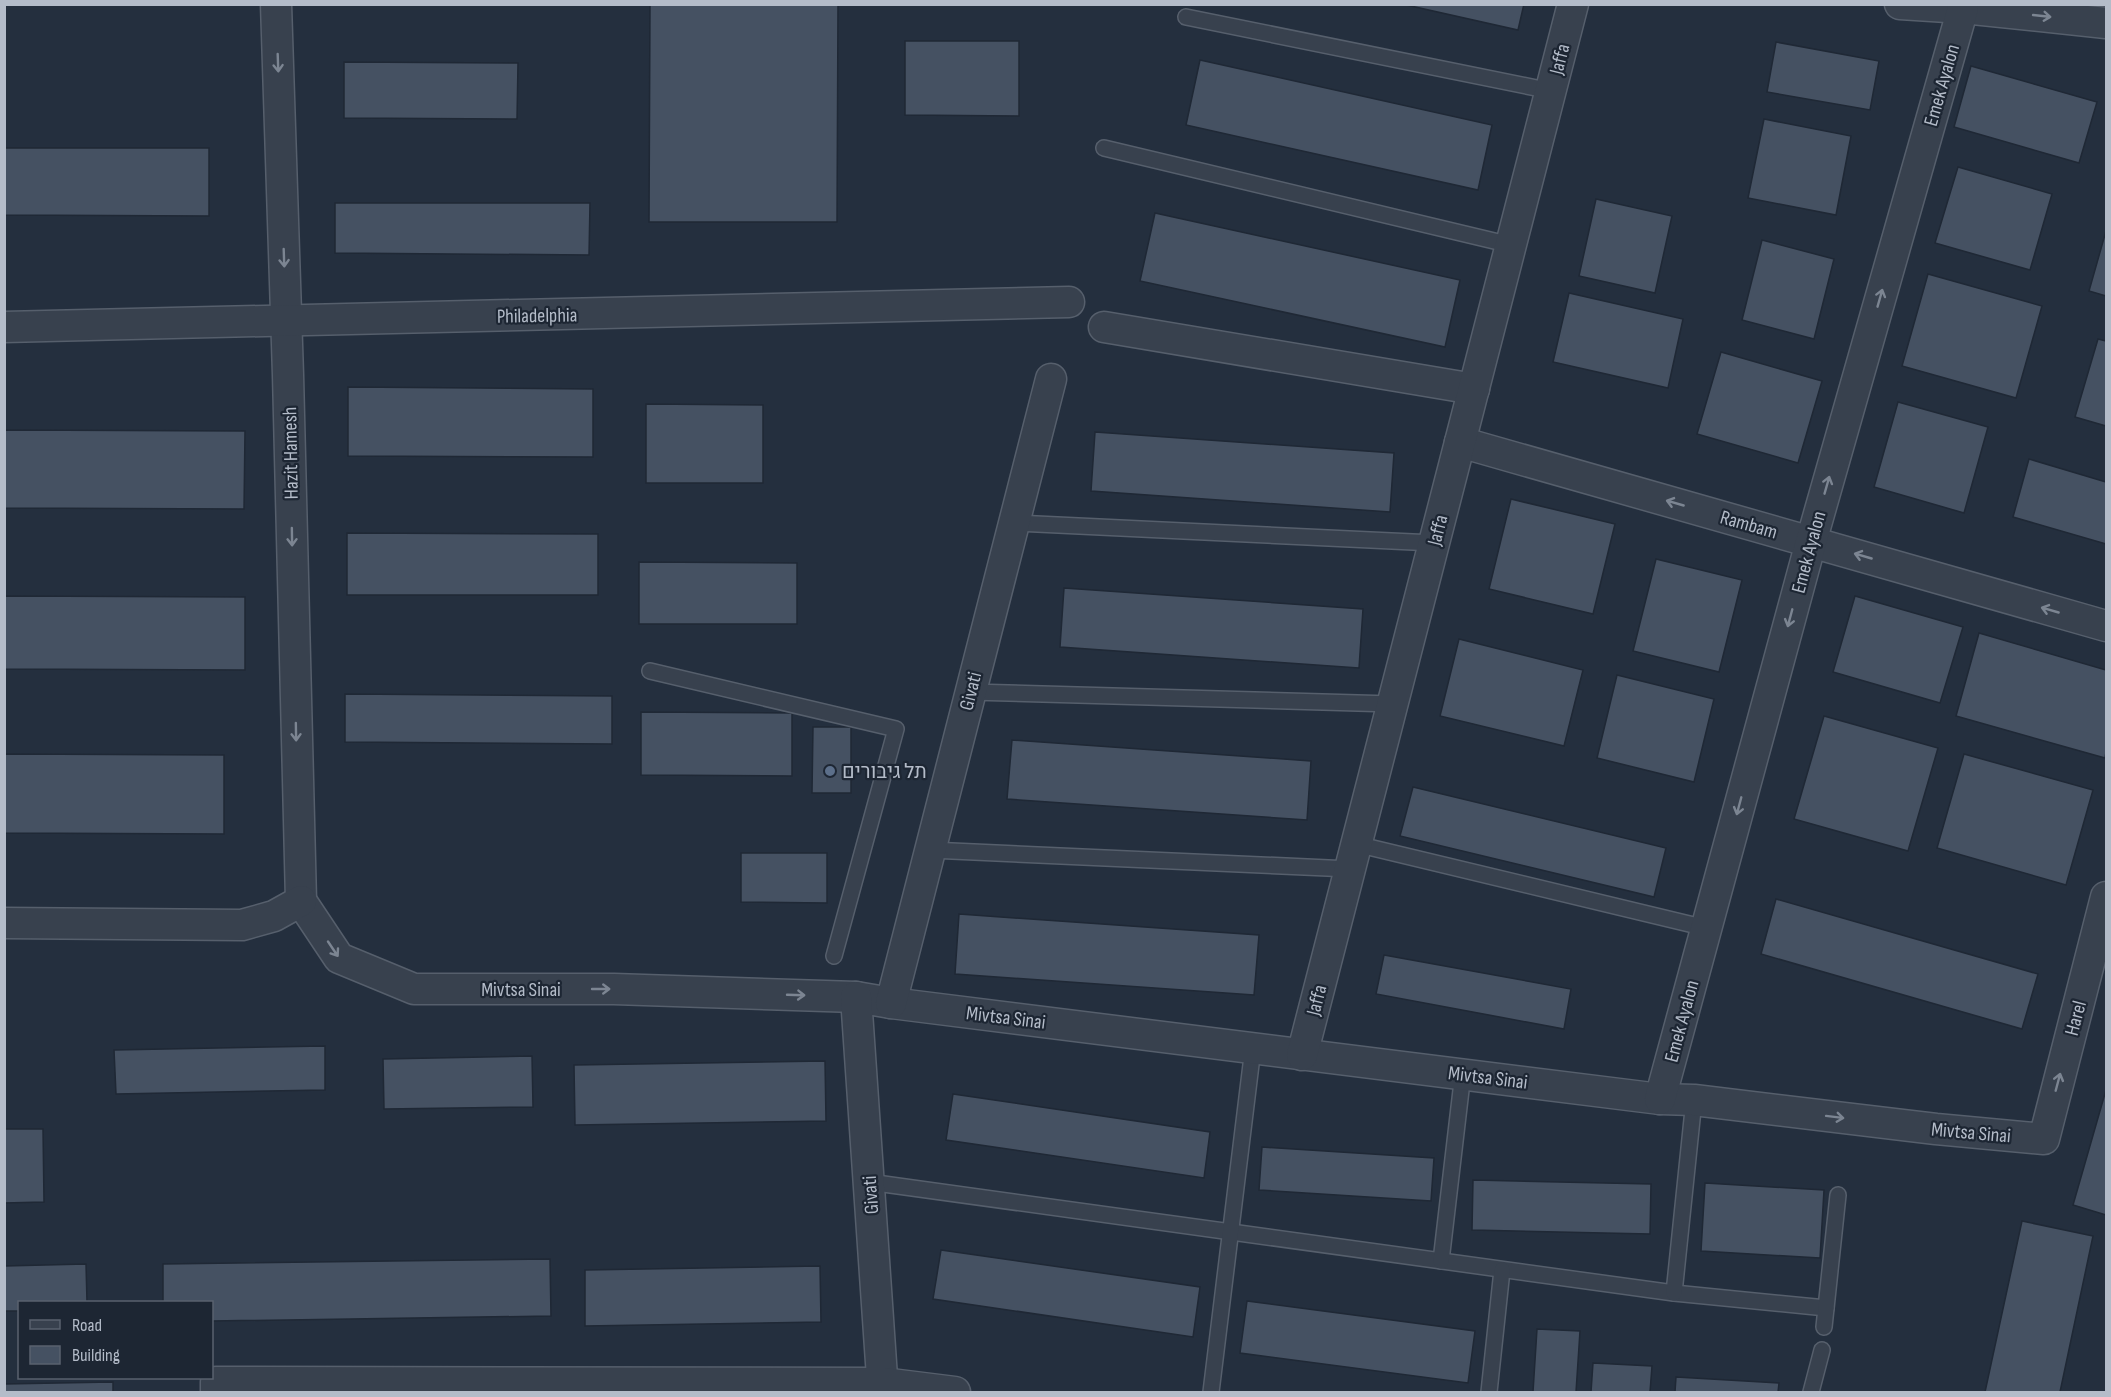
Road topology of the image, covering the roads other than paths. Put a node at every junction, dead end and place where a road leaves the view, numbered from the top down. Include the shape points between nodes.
1 (276, 4) edge
2 (1573, 4) edge
3 (1900, 4) edge
4 (1963, 8) junction
5 (1186, 17) dead end
6 (2106, 23) edge
7 (1551, 91) junction
8 (1104, 148) dead end
9 (1511, 245) junction
10 (1069, 303) dead end
11 (286, 322) junction
12 (4, 327) edge
13 (1104, 327) dead end
14 (1051, 379) dead end
15 (1474, 389) junction
16 (1460, 442) junction
17 (1014, 523) junction
18 (1811, 542) junction
19 (1434, 543) junction
20 (2106, 626) edge
21 (650, 671) dead end
22 (970, 692) junction
23 (1393, 704) junction
24 (930, 850) junction
25 (1353, 857) junction
26 (2106, 897) edge
27 (301, 901) junction
28 (4, 923) edge
29 (1706, 928) junction
30 (834, 956) dead end
31 (856, 997) junction
32 (891, 1003) junction
33 (1253, 1048) junction
34 (1302, 1055) junction
35 (1463, 1073) junction
36 (1660, 1099) junction
37 (1694, 1100) junction
38 (2044, 1139) joint
39 (869, 1182) junction
40 (1838, 1195) dead end
41 (1232, 1233) junction
42 (1441, 1261) junction
43 (1502, 1270) junction
44 (1674, 1293) junction
45 (1826, 1308) junction
46 (1824, 1327) dead end
47 (1822, 1350) dead end
48 (216, 1387) edge
49 (883, 1388) edge
50 (955, 1392) edge
51 (1211, 1392) edge
52 (1489, 1392) edge
53 (1811, 1392) edge

1 -> 11 street, Hazit Hamesh
2 - 7 street, Jaffa
3 - 4 street
4 -> 6 street
18 -> 4 street, Emek Ayalon
5 - 7 lane
7 - 9 street, Jaffa
8 - 9 lane
9 - 15 street, Jaffa
10 - 11 street, Philadelphia
11 - 12 street, Philadelphia
11 -> 27 street, Hazit Hamesh
13 - 15 street
14 - 17 street, Givati
15 - 16 street, Jaffa
18 -> 16 street, Rambam
16 - 19 street, Jaffa
17 - 19 lane
17 - 22 street, Givati
20 -> 18 street, Rambam
18 -> 29 street, Emek Ayalon
19 - 23 street, Jaffa
21 - 30 lane via 896,729
22 - 23 lane
22 - 24 street, Givati
23 - 25 street, Jaffa
24 - 25 lane
24 - 32 street, Givati
25 - 29 lane
25 - 34 street, Jaffa
38 -> 26 street, Harel
27 - 28 street via 274,916 243,925
27 -> 31 street, Mivtsa Sinai via 339,958 414,989 614,989
29 - 36 street, Emek Ayalon
31 - 32 street, Mivtsa Sinai
31 - 39 street, Givati
32 - 33 street, Mivtsa Sinai
33 - 34 street, Mivtsa Sinai
33 - 41 lane
34 - 35 street, Mivtsa Sinai
35 - 36 street, Mivtsa Sinai
35 - 42 lane
36 - 37 street, Mivtsa Sinai
37 -> 38 street, Mivtsa Sinai
37 - 44 lane
39 - 41 lane
39 - 49 street, Givati
40 - 45 lane
41 - 42 lane
41 - 51 lane
42 - 43 lane
43 - 44 lane
43 - 52 lane
44 - 45 lane
45 - 46 lane
47 - 53 lane
48 - 49 street
49 - 50 street

